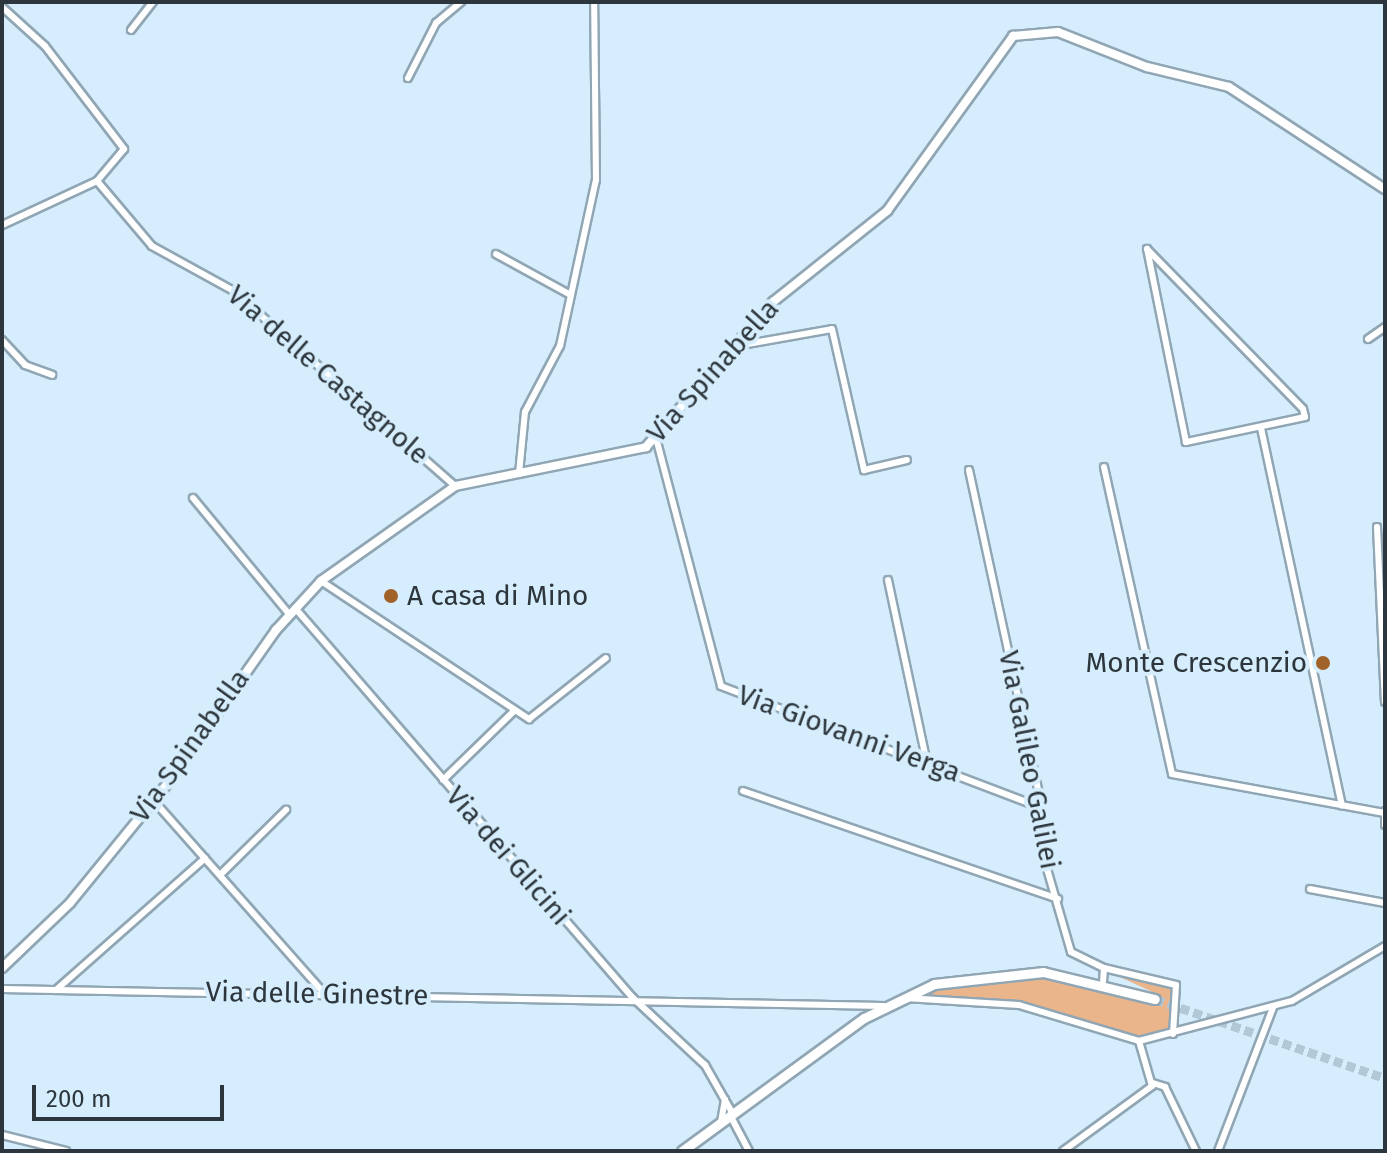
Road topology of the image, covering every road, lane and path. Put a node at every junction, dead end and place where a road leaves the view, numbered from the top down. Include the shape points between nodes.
1 (153, 2) edge
2 (461, 2) edge
3 (594, 2) edge
4 (2, 7) edge
5 (131, 30) dead end
6 (408, 78) dead end
7 (97, 181) junction
8 (1385, 189) edge
9 (2, 225) edge
10 (496, 254) dead end
11 (569, 294) junction
12 (1385, 327) edge
13 (1368, 339) dead end
14 (2, 340) edge
15 (735, 346) junction
16 (52, 375) dead end
17 (1261, 428) junction
18 (656, 438) junction
19 (907, 460) dead end
20 (1104, 467) dead end
21 (969, 470) dead end
22 (519, 474) junction
23 (455, 486) junction
24 (193, 498) dead end
25 (1377, 527) dead end
26 (888, 580) dead end
27 (321, 581) junction
28 (292, 611) junction
29 (606, 658) dead end
30 (1385, 702) edge
31 (514, 711) junction
32 (927, 763) junction
33 (443, 780) junction
34 (743, 791) dead end
35 (154, 801) junction
36 (1342, 805) junction
37 (1037, 806) junction
38 (286, 810) dead end
39 (1384, 812) edge
40 (1385, 825) edge
41 (205, 858) junction
42 (220, 875) junction
43 (1310, 889) dead end
44 (1058, 899) junction
45 (1385, 903) edge
46 (1385, 946) edge
47 (2, 968) edge
48 (1104, 968) junction
49 (1103, 981) junction
50 (2, 989) edge
51 (56, 990) junction
52 (325, 994) junction
53 (632, 997) junction
54 (900, 997) junction
55 (1155, 999) tunnel mouth
56 (884, 1006) junction
57 (1273, 1008) junction
58 (1173, 1034) junction
59 (1139, 1041) junction
60 (1153, 1083) junction
61 (725, 1099) junction
62 (732, 1115) junction
63 (721, 1123) junction
64 (2, 1135) edge
65 (66, 1151) edge
66 (682, 1151) edge
67 (749, 1151) edge
68 (1063, 1151) edge
69 (1196, 1151) edge
70 (1218, 1151) edge

1 - 5 street
2 - 6 street via 436,23
3 - 11 street via 597,174
4 - 7 street via 45,46 123,145 122,157
7 - 9 street
7 - 23 street, Via delle Castagnole via 152,246 232,290
8 - 15 street, Via Spinabella via 1232,88 1142,65 1063,34 1026,31 998,49 935,155 887,211 785,292
10 - 11 street
11 - 22 street via 559,349 525,412
12 - 13 street
14 - 16 street via 25,365
15 - 18 street, Via Spinabella
15 - 19 street via 832,329 864,470
17 - 17 street via 1306,414 1147,249 1186,442
17 - 36 street
18 - 22 street, Via Spinabella via 632,455
18 - 32 street, Via Giovanni Verga via 721,686
20 - 36 street via 1171,773
21 - 37 street, Via Galileo Galilei
22 - 23 street, Via Spinabella
23 - 27 street, Via Spinabella
24 - 28 street, Via dei Glicini
25 - 30 street
26 - 32 street
27 - 28 street, Via Spinabella
27 - 31 street
28 - 33 street, Via dei Glicini
28 - 35 street, Via Spinabella
29 - 31 street via 536,719
31 - 33 street
32 - 37 street, Via Giovanni Verga
33 - 53 street, Via dei Glicini
34 - 44 street
35 - 41 street
35 - 47 street, Via Spinabella via 65,908
36 - 39 street
37 - 44 street, Via Galileo Galilei via 1040,844
38 - 42 street
39 - 40 street
41 - 42 street
41 - 51 street
42 - 52 street
43 - 45 street
44 - 48 street, Via Galileo Galilei via 1072,954
46 - 57 street
48 - 49 street
48 - 58 street via 1176,985
49 - 54 main road via 984,974
49 - 55 main road
50 - 51 street, Via delle Ginestre
51 - 52 street, Via delle Ginestre
52 - 53 street, Via delle Ginestre
53 - 56 street, Via delle Ginestre
53 - 61 street, Via dei Glicini via 705,1065
54 - 56 main road
54 - 59 street via 1013,1004
56 - 62 main road
57 - 58 street
57 - 70 street
58 - 59 street
59 - 60 street
60 - 68 street
60 - 69 street via 1165,1087
61 - 62 street, Via dei Glicini
61 - 63 street
62 - 63 main road
62 - 67 street, Via dei Glicini
63 - 66 main road
64 - 65 street

